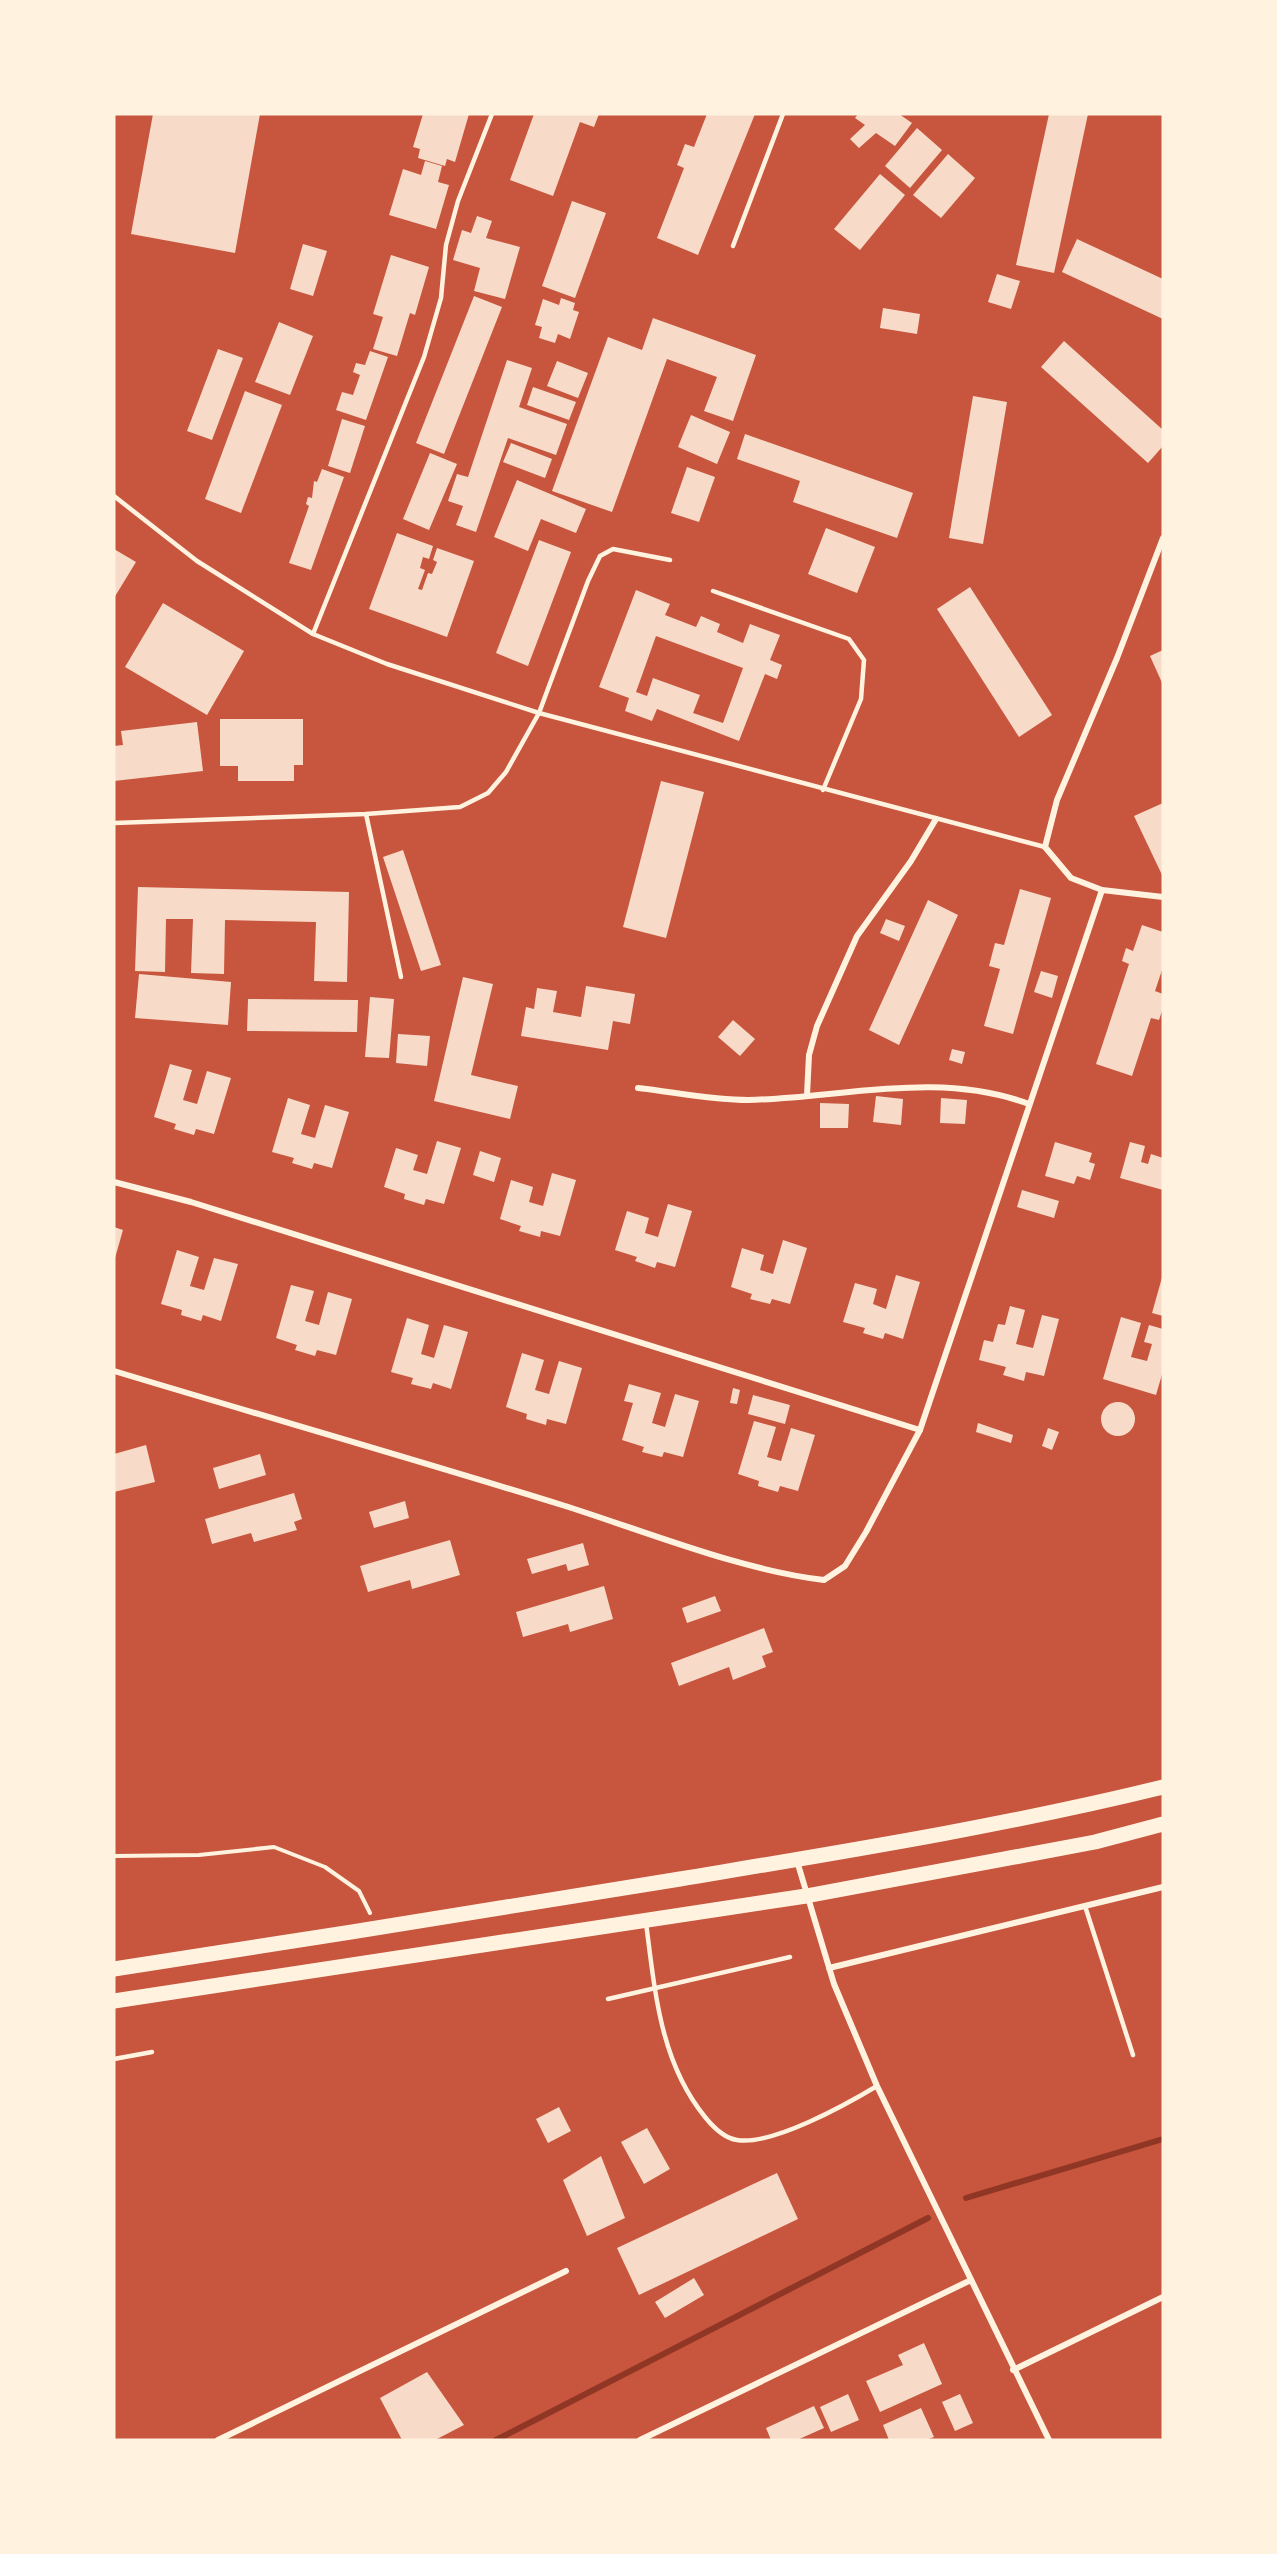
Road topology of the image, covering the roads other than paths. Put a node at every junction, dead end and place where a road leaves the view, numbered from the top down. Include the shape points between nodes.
1 (492, 114) edge
2 (783, 114) edge
3 (733, 246) dead end
4 (114, 496) edge
5 (1163, 538) edge
6 (670, 560) dead end
7 (713, 591) dead end
8 (313, 634) junction
9 (539, 712) junction
10 (823, 790) junction
11 (366, 814) junction
12 (936, 819) junction
13 (114, 823) edge
14 (1045, 847) junction
15 (1102, 890) junction
16 (1163, 897) edge
17 (401, 977) dead end
18 (638, 1088) dead end
19 (807, 1095) junction
20 (1029, 1104) junction
21 (114, 1182) edge
22 (114, 1371) edge
23 (920, 1430) junction
24 (1163, 1787) edge
25 (1163, 1824) edge
26 (797, 1860) junction
27 (1163, 1887) edge
28 (806, 1896) junction
29 (1085, 1906) junction
30 (646, 1921) junction
31 (790, 1957) dead end
32 (829, 1968) junction
33 (114, 1969) edge
34 (654, 1988) junction
35 (608, 1999) dead end
36 (114, 2001) edge
37 (152, 2052) dead end
38 (1133, 2055) dead end
39 (114, 2059) edge
40 (876, 2086) junction
41 (567, 2271) dead end
42 (971, 2280) junction
43 (1163, 2297) edge
44 (1014, 2370) junction
45 (218, 2440) edge
46 (640, 2440) edge
47 (1049, 2440) edge

1 - 8 lane via 458,201 446,245 441,298 424,357
2 - 3 lane
4 - 8 lane via 197,561
5 - 14 street via 1057,800
6 - 9 lane via 613,549 600,556
7 - 10 lane via 849,639 864,660 861,699
8 - 9 lane via 387,664
9 - 10 lane
9 - 11 lane via 506,772 488,793 460,807
10 - 12 lane
11 - 13 lane
11 - 17 lane
12 - 14 lane
12 - 19 street via 857,936 817,1026 809,1055
14 - 15 street via 1071,878
15 - 16 street
15 - 20 street
18 - 19 street via 747,1100
19 - 20 street via 919,1086 1003,1094
20 - 23 street
21 - 23 street via 203,1206
22 - 23 street via 748,1564 790,1576 824,1580 844,1566 867,1532
24 - 26 main road via 1064,1811
25 - 28 main road via 1095,1842
26 - 28 street
26 - 33 main road
27 - 29 street
28 - 30 main road
28 - 32 street
29 - 32 street
29 - 38 lane
30 - 34 lane
30 - 36 main road
31 - 34 lane
32 - 40 street
34 - 35 lane
34 - 40 lane via 674,2067 690,2100 716,2131 737,2140 763,2138 831,2113
37 - 39 lane
40 - 42 street
41 - 45 street
42 - 44 street
42 - 46 street
43 - 44 street
44 - 47 street

